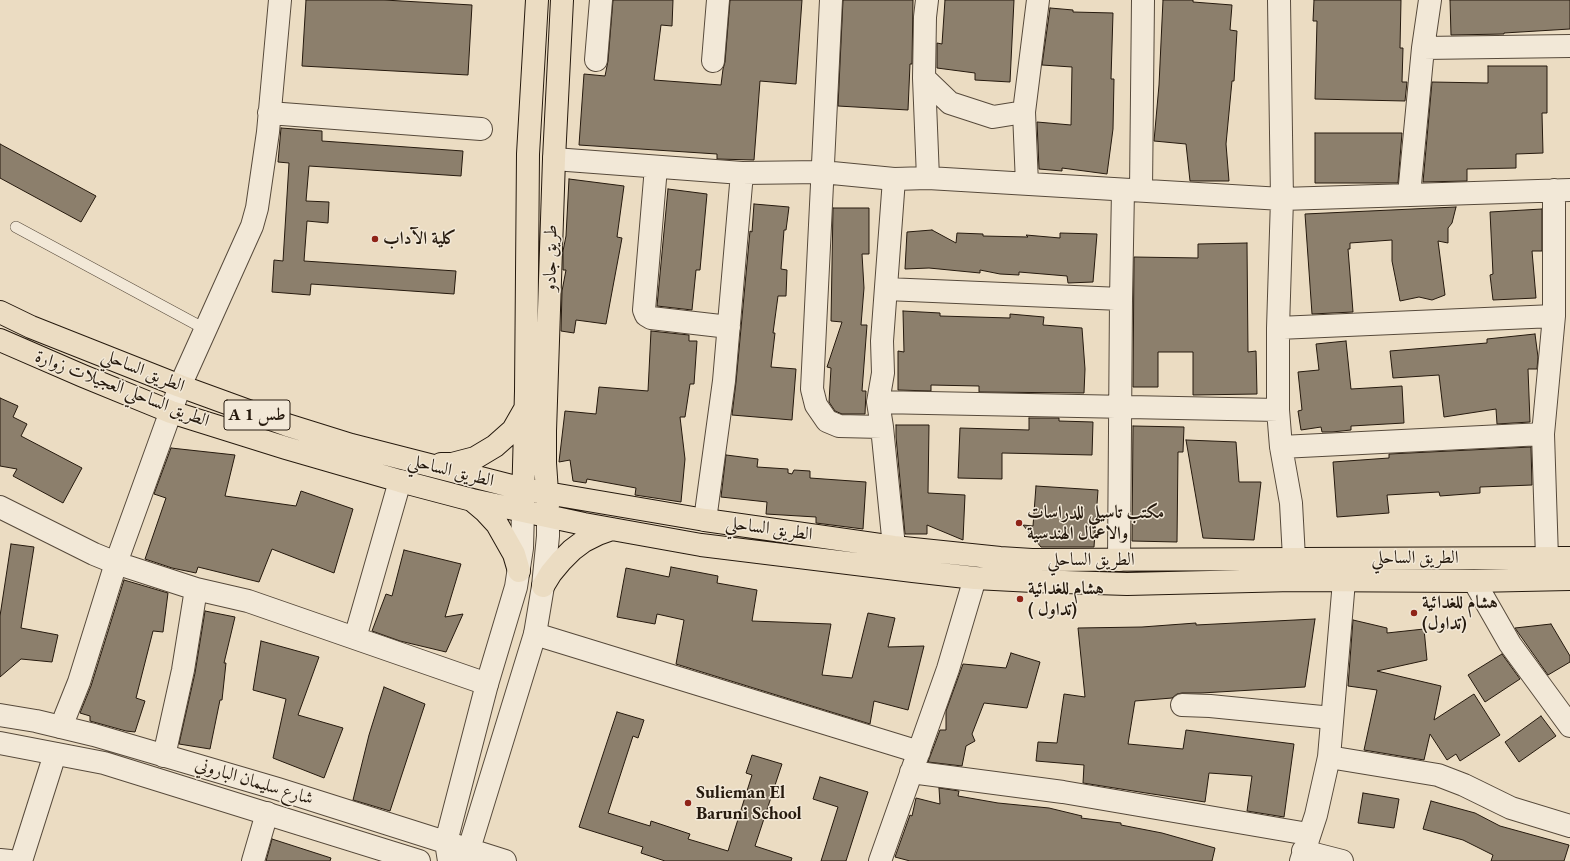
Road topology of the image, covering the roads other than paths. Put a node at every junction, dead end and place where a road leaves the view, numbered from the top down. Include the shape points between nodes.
1 (280, 0) edge
2 (537, 0) edge
3 (562, 0) edge
4 (601, 0) edge
5 (718, 0) edge
6 (831, 0) edge
7 (927, 0) edge
8 (1038, 0) edge
9 (1143, 0) edge
10 (1279, 0) edge
11 (1430, 0) edge
12 (1570, 46) edge
13 (1423, 48) junction
14 (596, 60) dead end
15 (713, 61) dead end
16 (924, 78) junction
17 (1024, 112) junction
18 (269, 113) junction
19 (481, 129) dead end
20 (554, 159) junction
21 (656, 167) junction
22 (822, 172) junction
23 (742, 173) junction
24 (928, 178) junction
25 (894, 179) junction
26 (1027, 184) junction
27 (1132, 190) junction
28 (1562, 190) edge
29 (1409, 194) junction
30 (1282, 199) junction
31 (16, 227) dead end
32 (886, 289) junction
33 (1121, 299) junction
34 (0, 312) edge
35 (1554, 316) junction
36 (729, 326) junction
37 (1278, 328) junction
38 (206, 329) junction
39 (0, 340) edge
40 (180, 386) junction
41 (878, 402) junction
42 (1120, 406) junction
43 (525, 409) junction
44 (1278, 410) junction
45 (171, 412) junction
46 (882, 427) junction
47 (1543, 434) junction
48 (1281, 447) junction
49 (428, 464) junction
50 (400, 481) junction
51 (546, 493) junction
52 (472, 500) junction
53 (523, 500) junction
54 (0, 507) edge
55 (548, 515) junction
56 (704, 520) junction
57 (612, 529) junction
58 (894, 547) junction
59 (1294, 558) junction
60 (1547, 558) junction
61 (1570, 558) edge
62 (1119, 560) junction
63 (116, 563) junction
64 (519, 571) junction
65 (975, 578) junction
66 (1570, 579) edge
67 (1293, 580) junction
68 (1344, 580) junction
69 (1474, 581) junction
70 (543, 586) junction
71 (196, 589) junction
72 (535, 634) junction
73 (355, 638) junction
74 (487, 684) junction
75 (1182, 705) dead end
76 (0, 715) edge
77 (1332, 718) junction
78 (1570, 726) edge
79 (62, 727) junction
80 (0, 743) edge
81 (54, 754) junction
82 (164, 756) junction
83 (1329, 758) junction
84 (915, 762) junction
85 (267, 813) junction
86 (1570, 826) edge
87 (1304, 849) edge
88 (448, 851) edge
89 (469, 855) edge
90 (0, 860) edge
91 (10, 861) edge
92 (21, 861) edge
93 (253, 861) edge
94 (419, 861) edge
95 (505, 861) edge
96 (880, 861) edge
97 (1342, 861) edge

1 - 18 street
2 - 43 highway, طريق جادو via 528,154
3 - 20 highway, طريق جادو
4 - 14 street
5 - 15 street
6 - 22 street
7 - 16 street via 924,17
8 - 17 street
9 - 27 street
10 - 30 street
11 - 13 street
12 - 13 street
13 - 29 street
16 - 17 street via 950,103 993,117
16 - 24 street
17 - 26 street
18 - 19 street
18 - 38 street via 252,226
20 - 21 street
20 - 51 highway, طريق جادو via 545,437
21 - 23 street
21 - 36 street via 644,310 646,315 651,318
22 - 23 street
22 - 25 street
22 - 46 street via 812,389 816,405 826,421 839,426
23 - 36 street
24 - 25 street
24 - 26 street
25 - 32 street
26 - 27 street
27 - 30 street
27 - 33 street
28 - 29 street
28 - 35 street
29 - 30 street
30 - 37 street
31 - 38 lane
32 - 33 street
32 - 41 street via 882,340 883,374
33 - 42 street
34 - 40 highway, الطريق الساحلي / A 1 طس via 31,327
35 - 37 street
35 - 47 street
36 - 56 street via 724,381
37 - 44 street
38 - 40 street
39 - 45 highway, الطريق الساحلي العجيلات زوارة / A 1 طس
40 - 45 street
40 - 49 highway, الطريق الساحلي / A 1 طس via 294,428 396,458
41 - 42 street
41 - 46 street
42 - 44 street
42 - 62 street
43 - 49 highway via 513,430 496,446 475,458 452,464
43 - 53 highway, طريق جادو
44 - 48 street
45 - 50 highway, الطريق الساحلي العجيلات زوارة / A 1 طس
45 - 63 street
46 - 58 street
47 - 48 street
47 - 60 street
48 - 59 street via 1291,503
49 - 53 highway, الطريق الساحلي / A 1 طس
50 - 52 highway, الطريق الساحلي العجيلات زوارة / A 1 طس
50 - 73 street
51 - 53 highway, الطريق الساحلي / A 1 طس
51 - 55 highway, طريق جادو
51 - 56 highway, الطريق الساحلي / A 1 طس
52 - 53 highway, الطريق الساحلي العجيلات زوارة / A 1 طس
52 - 64 highway via 497,524 514,554
53 - 55 highway, الطريق الساحلي / A 1 طس
53 - 64 street
54 - 63 street
55 - 57 highway, الطريق الساحلي / A 1 طس
55 - 70 street
56 - 58 highway, الطريق الساحلي / A 1 طس
57 - 65 highway, الطريق الساحلي / A 1 طس via 701,545
57 - 70 highway via 584,541 572,550
58 - 62 highway, الطريق الساحلي / A 1 طس via 1032,560
59 - 60 highway, الطريق الساحلي / A 1 طس
59 - 62 highway, الطريق الساحلي / A 1 طس
59 - 67 street
60 - 61 highway, الطريق الساحلي / A 1 طس
63 - 71 street
63 - 79 street via 79,682
64 - 74 street
65 - 67 highway, الطريق الساحلي / A 1 طس via 1127,584
65 - 84 street via 948,669
66 - 69 highway, الطريق الساحلي / A 1 طس
67 - 68 highway, الطريق الساحلي / A 1 طس
68 - 69 highway, الطريق الساحلي / A 1 طس
68 - 77 street
69 - 78 street via 1510,644
70 - 72 street
71 - 73 street via 248,601
71 - 82 street via 183,670
72 - 84 street
72 - 89 street
73 - 74 street
74 - 88 street
75 - 77 street
76 - 79 street, شارع سليمان الباروني
77 - 83 street
79 - 82 street, شارع سليمان الباروني
80 - 81 street, شارع سليمان الباروني
81 - 85 street, شارع سليمان الباروني via 104,763
81 - 92 street
82 - 88 street, شارع سليمان الباروني via 278,789
83 - 86 street via 1438,775 1511,808
83 - 87 street via 1316,815
84 - 87 street via 1070,794
84 - 96 street
85 - 93 street
85 - 94 street, شارع سليمان الباروني
87 - 97 street
88 - 89 street, شارع سليمان الباروني
89 - 95 street, شارع سليمان الباروني
90 - 91 street

